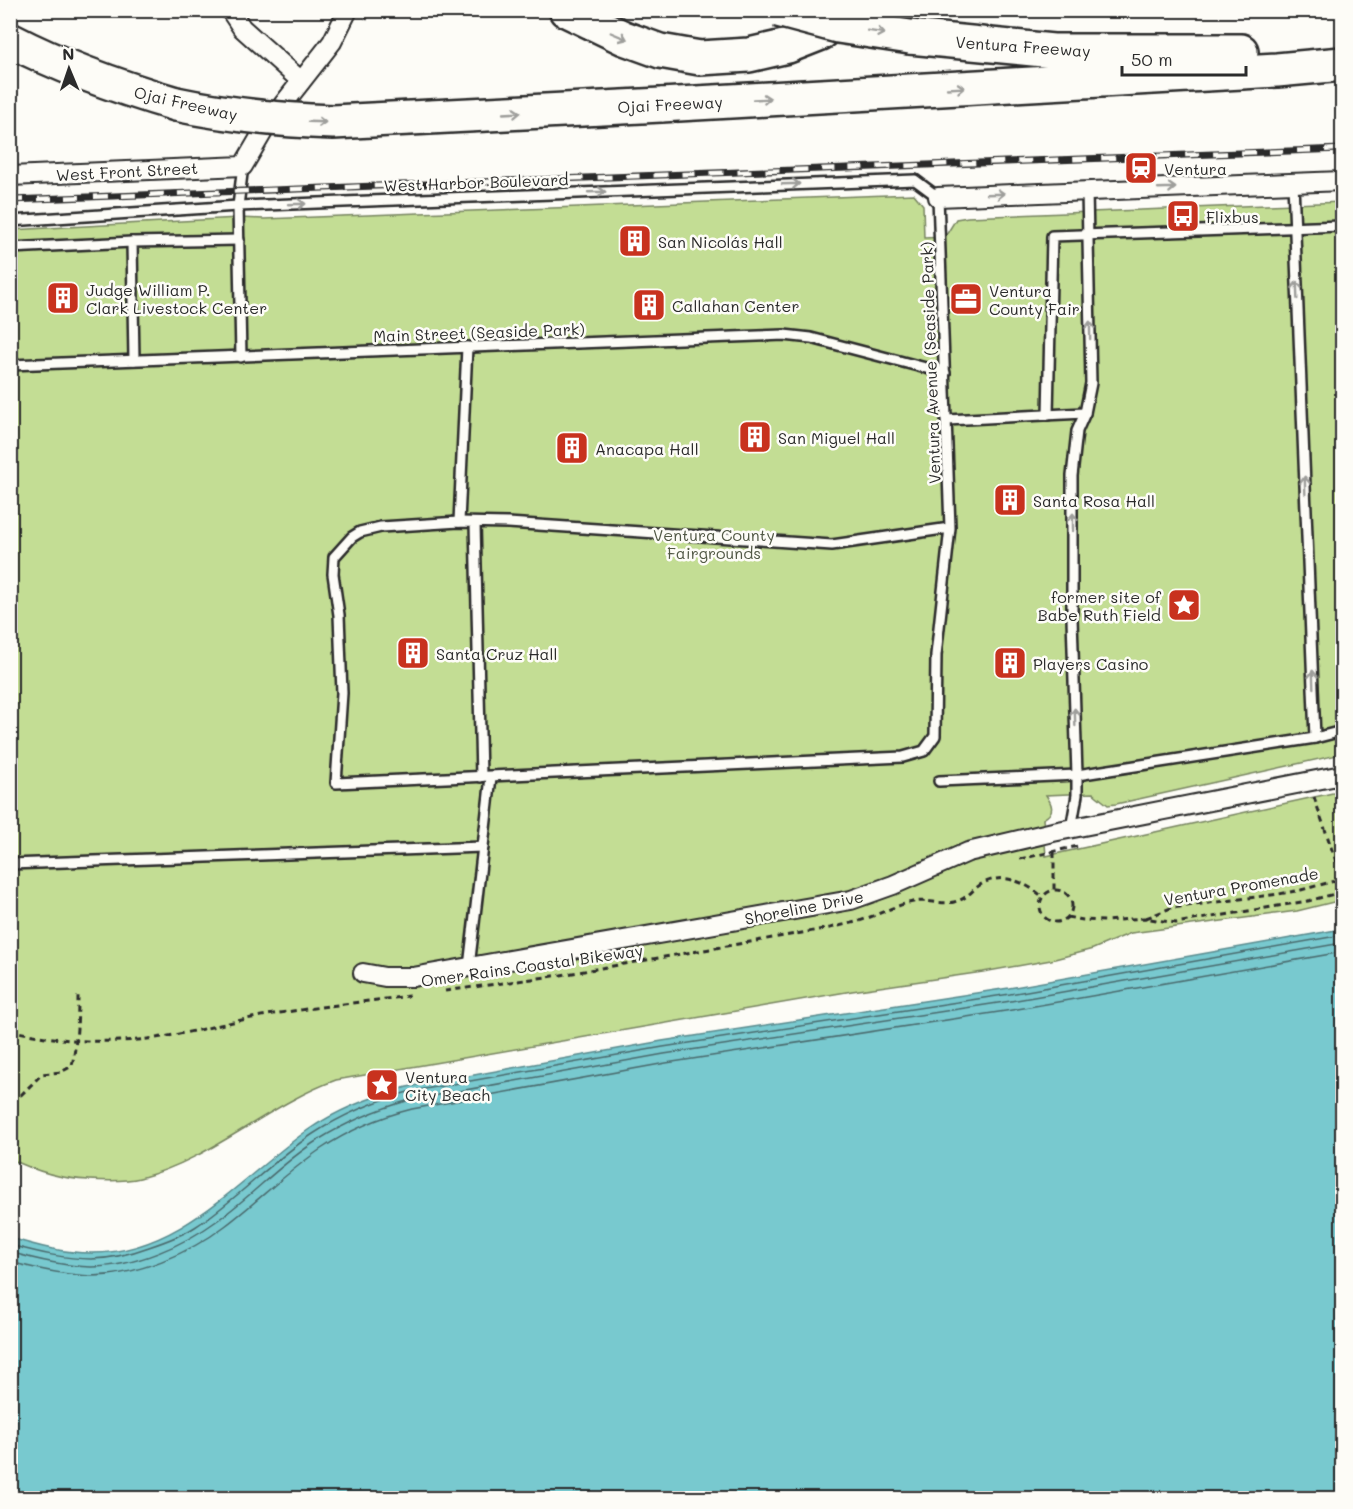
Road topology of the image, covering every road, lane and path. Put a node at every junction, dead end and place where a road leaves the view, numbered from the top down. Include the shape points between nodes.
1 (230, 10) edge
2 (348, 10) edge
3 (370, 10) edge
4 (566, 10) edge
5 (778, 10) edge
6 (851, 10) edge
7 (366, 20) dead end
8 (10, 40) edge
9 (1342, 48) edge
10 (1342, 64) edge
11 (302, 81) junction
12 (243, 166) junction
13 (10, 176) edge
14 (1342, 181) edge
15 (1293, 183) junction
16 (1087, 191) junction
17 (938, 197) junction
18 (238, 206) junction
19 (10, 221) edge
20 (1342, 226) edge
21 (1295, 227) junction
22 (1088, 235) junction
23 (239, 240) junction
24 (132, 242) junction
25 (10, 248) edge
26 (467, 347) junction
27 (241, 357) junction
28 (134, 360) junction
29 (10, 365) edge
30 (945, 373) junction
31 (1085, 413) junction
32 (1048, 415) junction
33 (947, 420) junction
34 (459, 522) junction
35 (475, 522) junction
36 (950, 528) junction
37 (1342, 731) edge
38 (1315, 738) junction
39 (1077, 775) junction
40 (1342, 775) edge
41 (486, 777) junction
42 (939, 781) dead end
43 (1304, 798) dead end
44 (1071, 829) junction
45 (1082, 846) dead end
46 (483, 847) junction
47 (1054, 852) junction
48 (1012, 861) dead end
49 (10, 864) edge
50 (1342, 878) edge
51 (1054, 890) junction
52 (1342, 892) edge
53 (1043, 897) junction
54 (1067, 917) junction
55 (1144, 918) junction
56 (469, 967) junction
57 (363, 973) dead end
58 (445, 990) dead end
59 (78, 994) dead end
60 (411, 995) dead end
61 (10, 1030) edge
62 (78, 1040) junction
63 (10, 1095) edge

1 - 11 street via 242,28
2 - 11 street via 332,42
3 - 7 path
4 -> 6 highway via 660,51 700,58 749,55 788,46 821,33
5 -> 9 highway, Ventura Freeway, bridge via 838,26 910,37 1053,51
8 -> 10 highway, Ojai Freeway, bridge via 92,77 176,104 238,116 333,122
11 - 12 street via 267,125
12 - 13 street, West Front Street
12 - 18 lane
14 - 15 street
16 -> 15 street
15 - 21 lane
17 -> 16 street
16 - 22 lane
18 -> 17 lane, West Harbor Boulevard via 915,180
17 - 30 lane, Ventura Avenue (Seaside Park)
18 - 19 lane, West Harbor Boulevard
18 - 23 lane
20 - 21 lane
21 - 22 lane
38 -> 21 lane
31 -> 22 lane via 1091,383
22 - 32 lane via 1052,236
23 - 24 lane
23 - 27 lane
24 - 25 lane
24 - 28 lane
26 - 27 lane, Main Street (Seaside Park)
26 - 30 lane, Main Street (Seaside Park) via 783,335 811,338
26 - 34 lane
27 - 28 lane, Main Street (Seaside Park)
28 - 29 lane, Main Street (Seaside Park)
30 - 33 lane, Ventura Avenue (Seaside Park)
31 - 32 lane
39 -> 31 lane via 1072,476 1077,431
32 - 33 lane
33 - 36 lane, Ventura Avenue (Seaside Park)
34 - 35 lane
34 - 41 lane, Ventura Avenue (Seaside Park) via 370,529 352,537 334,557 342,693 336,783
35 - 36 lane via 832,545
35 - 41 lane
36 - 41 lane, Ventura Avenue (Seaside Park) via 936,655 935,736 924,751 903,757
37 - 38 lane
38 - 39 lane
39 - 42 lane
39 - 44 lane
40 - 44 street, Shoreline Drive
41 - 46 lane
43 - 50 path via 1314,797
44 - 56 street, Shoreline Drive via 969,852 851,900
45 - 47 path
46 - 49 lane
46 - 56 lane
47 - 48 path
47 - 51 path
50 - 55 path, Ventura Promenade via 1279,894 1171,908
51 - 53 path
51 - 54 path via 1071,901
52 - 55 path, Ventura Promenade via 1176,923
53 - 54 path, Ventura Promenade via 1043,916 1057,922
53 - 58 path, Omer Rains Coastal Bikeway via 1020,882 995,879 959,901 912,902 830,928 561,975
54 - 55 path, Ventura Promenade via 1105,921
56 - 57 street, Shoreline Drive via 398,978
59 - 62 path
60 - 62 path, Omer Rains Coastal Bikeway via 269,1015 172,1036
61 - 62 path, Omer Rains Coastal Bikeway
62 - 63 path via 68,1070 42,1074 21,1095

